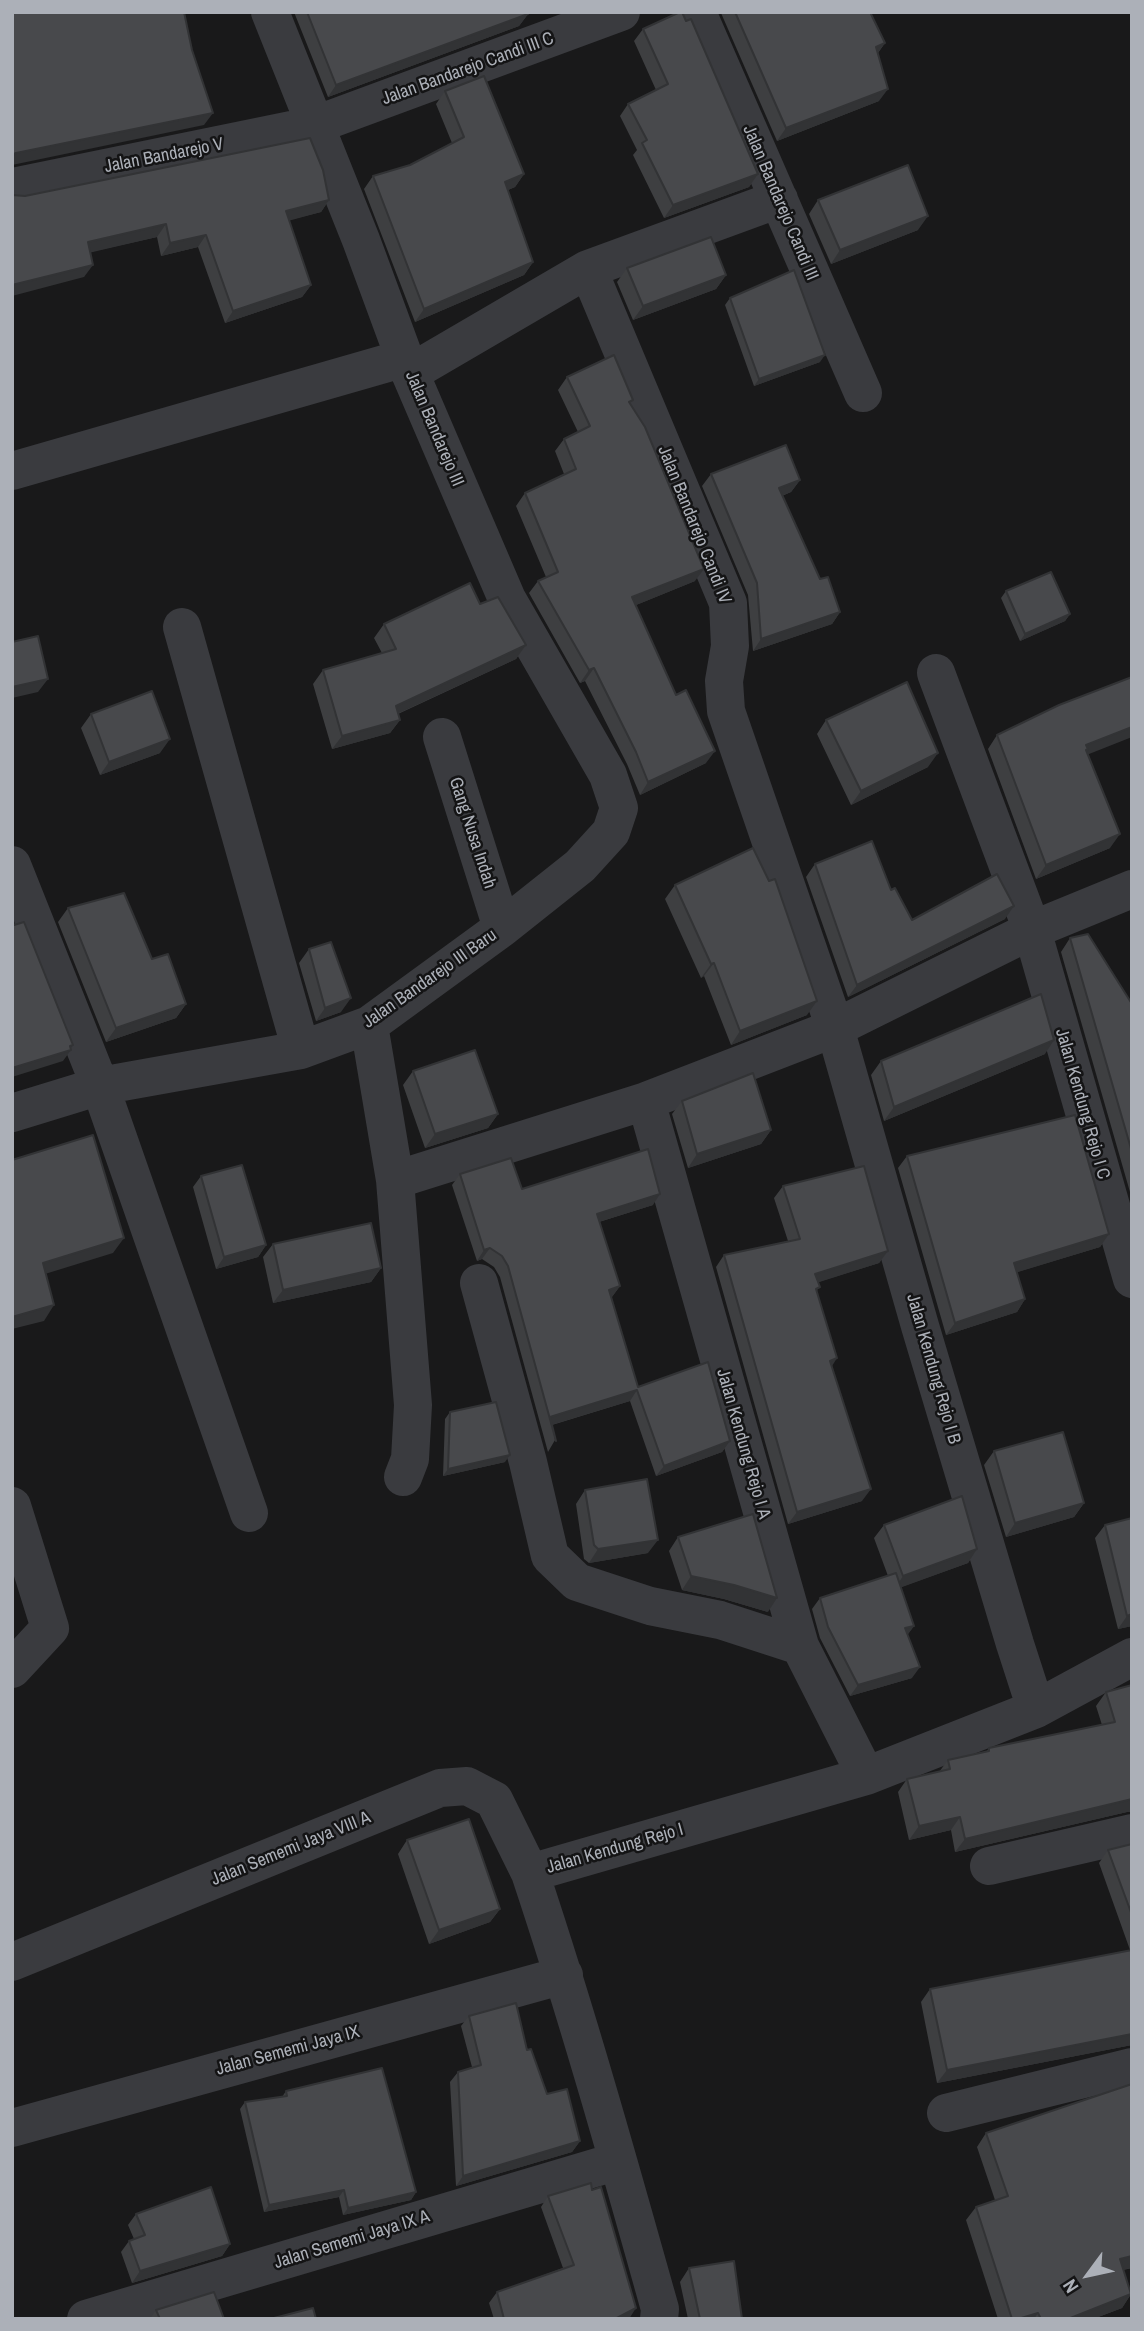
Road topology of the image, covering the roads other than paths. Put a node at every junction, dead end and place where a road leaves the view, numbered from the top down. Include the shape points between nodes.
1 (270, 12) edge
2 (621, 12) edge
3 (697, 12) edge
4 (315, 125) junction
5 (12, 187) edge
6 (779, 199) junction
7 (588, 269) junction
8 (407, 365) junction
9 (863, 393) dead end
10 (12, 471) edge
11 (182, 627) dead end
12 (936, 673) dead end
13 (442, 737) dead end
14 (611, 832) joint
15 (12, 865) edge
16 (1132, 889) edge
17 (502, 928) junction
18 (1032, 930) junction
19 (369, 1025) junction
20 (835, 1028) junction
21 (301, 1050) junction
22 (100, 1086) junction
23 (646, 1101) junction
24 (12, 1113) edge
25 (395, 1180) junction
26 (1132, 1279) edge
27 (478, 1283) dead end
28 (403, 1477) dead end
29 (12, 1506) edge
30 (249, 1513) dead end
31 (800, 1646) junction
32 (1132, 1657) edge
33 (12, 1669) edge
34 (1036, 1709) junction
35 (866, 1776) junction
36 (1132, 1833) edge
37 (989, 1866) dead end
38 (530, 1873) junction
39 (12, 1962) edge
40 (564, 1975) junction
41 (1132, 2067) edge
42 (946, 2113) dead end
43 (12, 2128) edge
44 (618, 2161) junction
45 (86, 2319) edge
46 (659, 2319) edge

1 - 4 street, Jalan Bandarejo III
2 - 4 street, Jalan Bandarejo Candi III C
3 - 6 street, Jalan Bandarejo Candi III
4 - 5 street, Jalan Bandarejo V
4 - 8 street, Jalan Bandarejo III
6 - 7 street
6 - 9 street, Jalan Bandarejo Candi III
7 - 8 street
7 - 20 street, Jalan Bandarejo Candi IV via 728,603 726,711
8 - 10 street
8 - 14 street, Jalan Bandarejo III via 507,599 608,775 619,808
11 - 21 street
12 - 18 street, Jalan Kendung Rejo I C
13 - 17 street, Gang Nusa Indah
14 - 17 street, Jalan Bandarejo III Baru via 580,866
15 - 22 street
16 - 18 street
17 - 19 street, Jalan Bandarejo III Baru
18 - 20 street
18 - 26 street, Jalan Kendung Rejo I C
19 - 21 street, Jalan Bandarejo III Baru
19 - 25 street
20 - 23 street
20 - 34 street, Jalan Kendung Rejo I B
21 - 22 street, Jalan Bandarejo III Baru
22 - 24 street, Jalan Bandarejo III Baru
22 - 30 street
23 - 25 street
23 - 31 street, Jalan Kendung Rejo I A
25 - 28 street via 413,1405 410,1459
27 - 31 street via 550,1556 577,1582
29 - 33 street via 50,1628
31 - 35 street, Jalan Kendung Rejo I A
32 - 34 street, Jalan Kendung Rejo I
34 - 35 street, Jalan Kendung Rejo I
35 - 38 street, Jalan Kendung Rejo I
36 - 37 street
38 - 39 street, Jalan Sememi Jaya VIII A via 494,1800 467,1786 440,1788
38 - 40 street, Jalan Kendung Rejo I
40 - 43 street, Jalan Sememi Jaya IX
40 - 44 street, Jalan Kendung Rejo I
41 - 42 street
44 - 45 street, Jalan Sememi Jaya IX A
44 - 46 street, Jalan Kendung Rejo I

